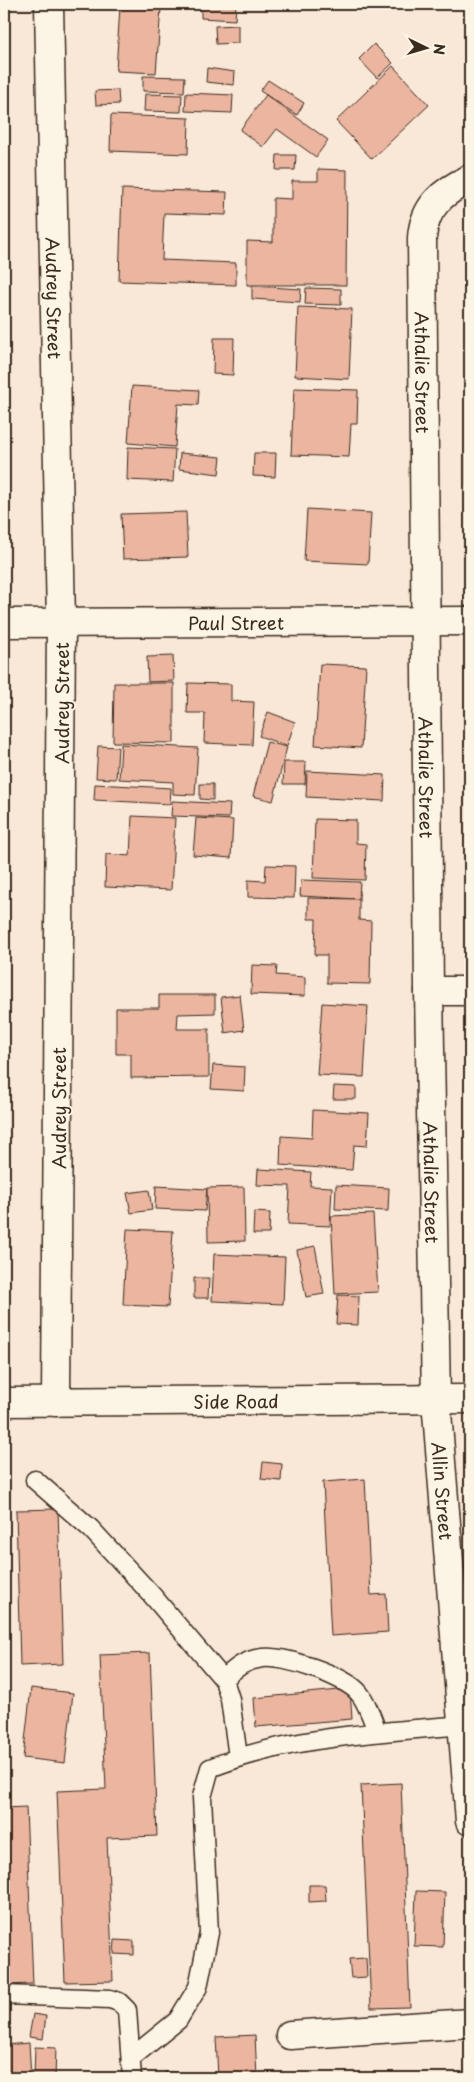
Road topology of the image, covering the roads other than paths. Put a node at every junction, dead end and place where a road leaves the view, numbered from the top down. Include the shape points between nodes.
1 (49, 4) edge
2 (470, 180) edge
3 (470, 621) edge
4 (4, 622) edge
5 (61, 622) junction
6 (425, 622) junction
7 (429, 991) junction
8 (470, 991) edge
9 (470, 1399) edge
10 (436, 1400) junction
11 (4, 1402) edge
12 (56, 1402) junction
13 (35, 1480) dead end
14 (224, 1680) junction
15 (462, 1725) junction
16 (377, 1731) junction
17 (238, 1757) junction
18 (470, 1809) edge
19 (4, 1995) edge
20 (470, 2023) edge
21 (290, 2035) dead end
22 (131, 2058) junction
23 (132, 2078) edge

1 - 5 street, Audrey Street
2 - 6 street, Athalie Street via 452,187 437,199 425,217 422,232
3 - 6 street, Paul Street
4 - 5 street, Paul Street
5 - 6 street, Paul Street
5 - 12 street, Audrey Street
6 - 7 street, Athalie Street
7 - 8 street
7 - 10 street, Athalie Street
9 - 10 street, Side Road
10 - 12 street, Side Road
10 - 15 street, Allin Street
11 - 12 street, Side Road
13 - 14 lane via 91,1530
14 - 16 lane via 234,1667 263,1658 291,1661 333,1675 359,1692
14 - 17 lane via 230,1699
15 - 16 lane
15 - 18 street, Allin Street
16 - 17 lane via 282,1746
17 - 22 lane via 210,1768 202,1797 209,1933 198,1987 178,2020
19 - 22 lane via 119,2002 126,2010
20 - 21 street
22 - 23 lane

